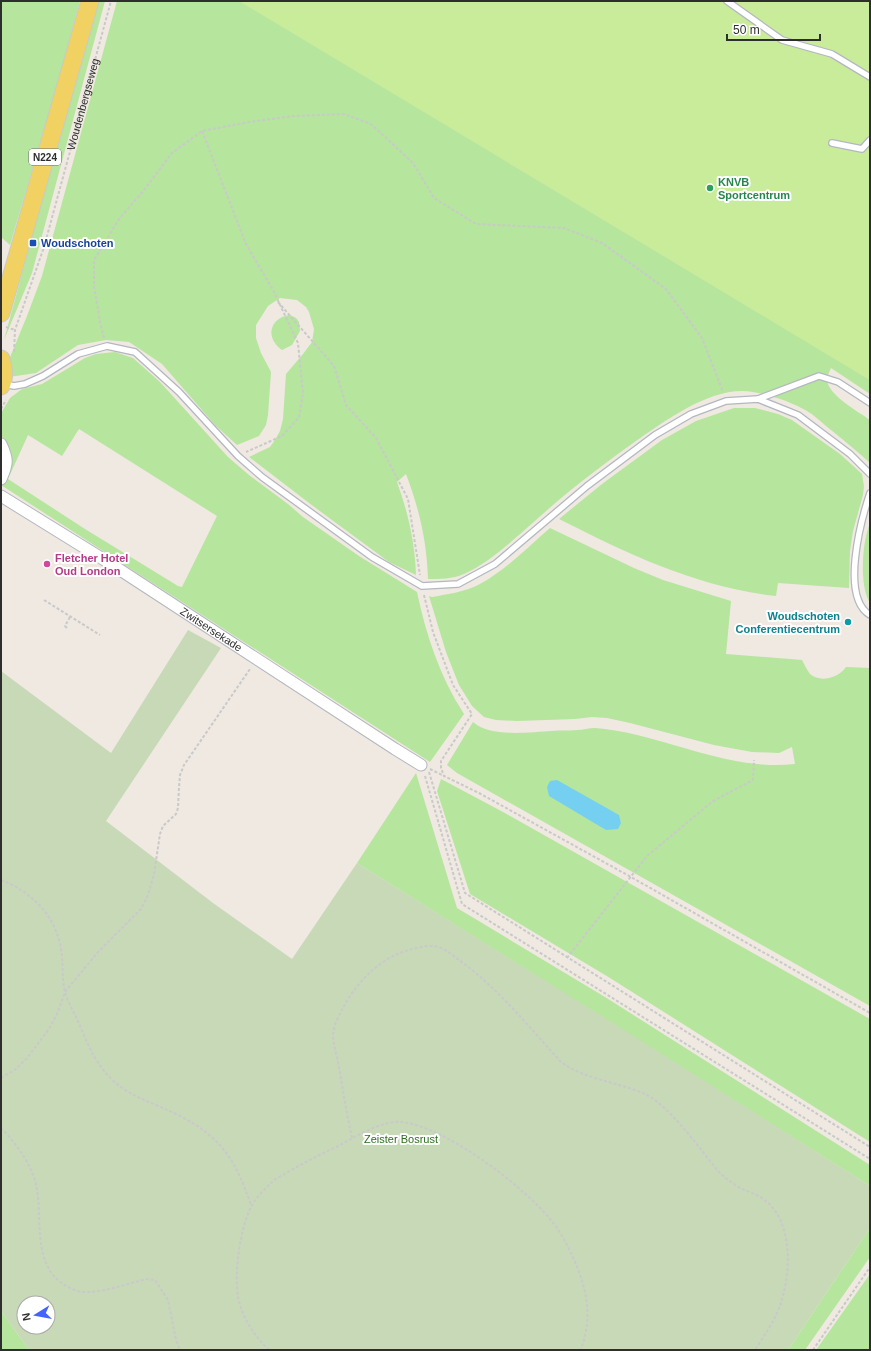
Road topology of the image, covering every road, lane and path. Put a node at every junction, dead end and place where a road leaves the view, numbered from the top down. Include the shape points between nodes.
1 (90, 1) edge
2 (111, 1) edge
3 (727, 1) edge
4 (870, 77) edge
5 (202, 131) junction
6 (870, 140) edge
7 (832, 143) dead end
8 (278, 302) junction
9 (1, 313) edge
10 (1, 325) edge
11 (107, 346) junction
12 (1, 360) edge
13 (2, 385) edge
14 (758, 399) junction
15 (726, 401) junction
16 (870, 403) edge
17 (1, 444) edge
18 (238, 456) junction
19 (870, 474) edge
20 (1, 479) edge
21 (870, 493) edge
22 (1, 496) edge
23 (422, 586) junction
24 (44, 600) dead end
25 (870, 615) edge
26 (70, 616) junction
27 (67, 628) dead end
28 (100, 635) dead end
29 (256, 659) junction
30 (754, 760) dead end
31 (422, 765) joint
32 (444, 776) junction
33 (631, 877) junction
34 (1, 880) edge
35 (567, 958) junction
36 (65, 992) junction
37 (870, 1013) edge
38 (1, 1078) edge
39 (1, 1128) edge
40 (352, 1138) junction
41 (870, 1147) edge
42 (870, 1159) edge
43 (251, 1205) junction
44 (870, 1267) edge
45 (180, 1350) edge
46 (269, 1350) edge
47 (580, 1350) edge
48 (755, 1350) edge
49 (812, 1350) edge

1 - 9 main road, Woudenbergseweg / N224
2 - 10 path, Woudenbergseweg via 44,247 15,330
3 - 4 lane via 782,40 832,54
5 - 8 path via 246,244
5 - 11 path via 172,153 119,219 94,260 94,286
5 - 15 path via 294,116 344,114 371,124 413,163 434,198 476,224 564,228 602,243 666,289 702,338
6 - 7 lane via 862,149
8 - 18 path via 298,343 303,393 299,418 282,436
8 - 23 path via 334,366 346,405 376,438 408,499
11 - 13 lane via 78,354 25,384
11 - 18 lane via 136,352 179,392
12 - 13 main road via 4,370
14 - 15 lane
14 - 16 lane via 819,376 838,382
14 - 19 lane via 798,415 850,454
15 - 23 lane via 691,414 655,435 587,486 495,564 458,584
17 - 20 street via 7,465
18 - 23 lane via 262,477 372,557
21 - 25 lane via 855,558 856,588 860,604
22 - 29 street, Zwitsersekade
23 - 32 path via 433,632 453,685 472,714 441,761 440,768
24 - 26 path
26 - 27 path via 65,626
26 - 28 path
29 - 31 street, Zwitsersekade
29 - 36 path via 184,765 180,775 178,808 160,834 154,874 141,909 98,952
30 - 33 path via 753,780 712,801 647,856
31 - 42 path via 462,904
32 - 33 path
32 - 35 path via 427,768 465,893
33 - 35 path
33 - 37 path
34 - 36 path via 15,885 38,903 55,928 60,944
35 - 41 path
36 - 38 path via 49,1029 27,1058
36 - 43 path via 93,1054 112,1081 123,1090 204,1130 222,1146 235,1165
39 - 45 path via 33,1175 45,1262 54,1277 80,1292 102,1291 147,1279 155,1280 168,1300
40 - 43 path via 273,1181
40 - 47 path via 383,1124 401,1122 429,1129 480,1158 534,1202 551,1220 565,1241 578,1268 586,1297 588,1322
40 - 48 path via 333,1036 338,1017 363,979 387,959 410,949 423,946 439,947 489,984 561,1062 575,1070 635,1090 661,1104 718,1171 729,1181 766,1201 773,1208 785,1232 786,1285 782,1301
43 - 46 path via 242,1231 238,1296 244,1316 253,1332
44 - 49 path

